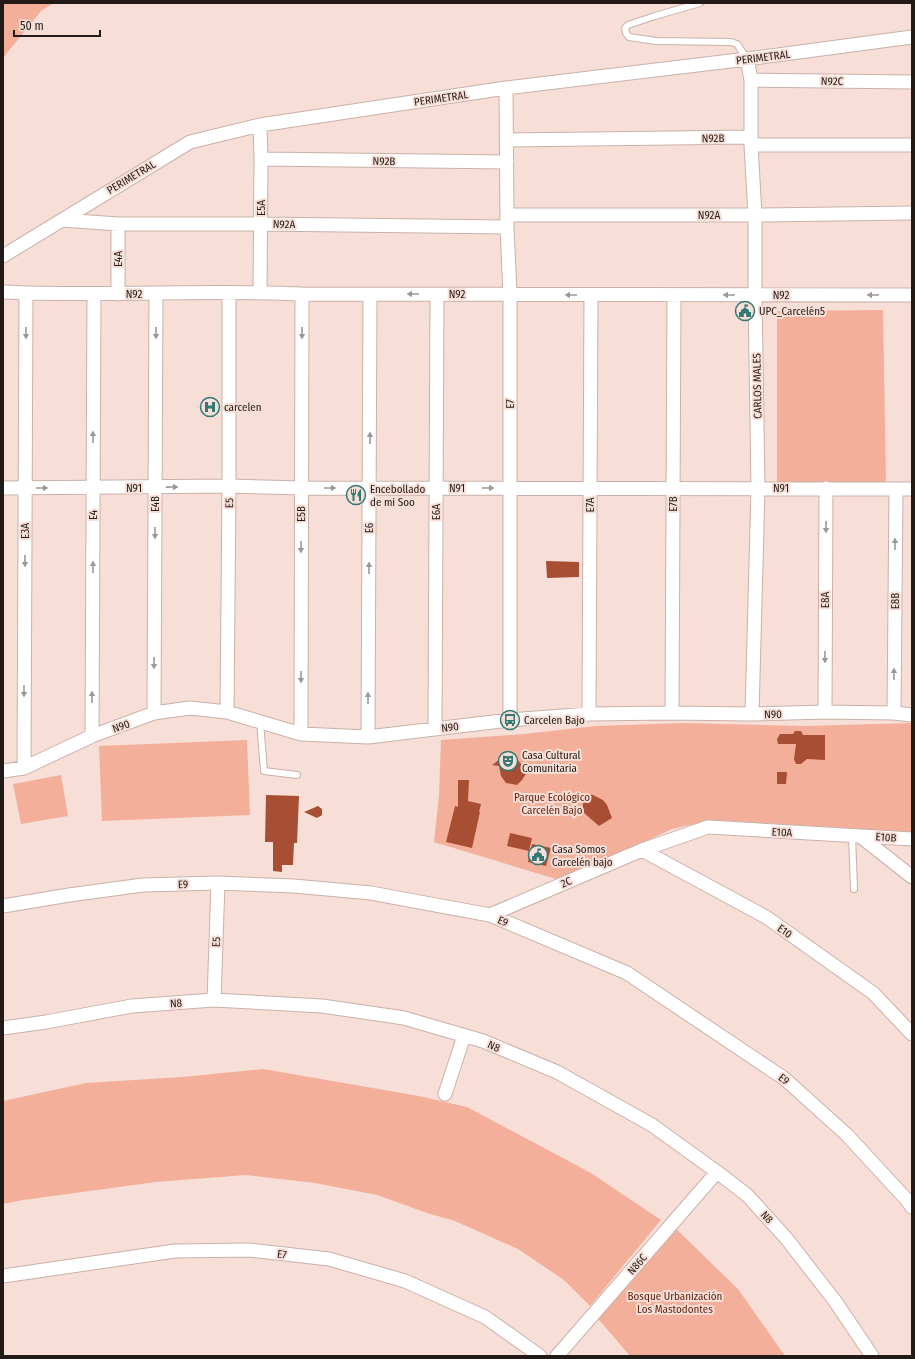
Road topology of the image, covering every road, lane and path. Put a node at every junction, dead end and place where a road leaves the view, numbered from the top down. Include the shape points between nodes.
1 (700, 3) edge
2 (912, 37) edge
3 (747, 59) junction
4 (751, 80) junction
5 (912, 82) edge
6 (506, 88) junction
7 (260, 125) junction
8 (507, 140) junction
9 (751, 141) junction
10 (912, 145) edge
11 (261, 159) junction
12 (507, 162) junction
13 (912, 213) edge
14 (756, 215) junction
15 (62, 220) junction
16 (507, 221) junction
17 (118, 224) junction
18 (261, 224) junction
19 (3, 256) edge
20 (3, 292) edge
21 (260, 292) junction
22 (229, 293) junction
23 (26, 294) junction
24 (94, 294) junction
25 (118, 294) junction
26 (156, 294) junction
27 (302, 294) junction
28 (370, 294) junction
29 (437, 294) junction
30 (510, 294) junction
31 (591, 295) junction
32 (674, 295) junction
33 (755, 295) junction
34 (912, 295) edge
35 (229, 486) junction
36 (3, 488) edge
37 (25, 488) junction
38 (93, 488) junction
39 (155, 488) junction
40 (302, 488) junction
41 (369, 488) junction
42 (436, 488) junction
43 (509, 488) junction
44 (590, 488) junction
45 (673, 488) junction
46 (758, 488) junction
47 (826, 488) junction
48 (896, 489) junction
49 (912, 489) edge
50 (226, 712) junction
51 (825, 712) junction
52 (672, 713) junction
53 (894, 713) junction
54 (154, 714) junction
55 (589, 714) junction
56 (752, 714) junction
57 (912, 715) edge
58 (510, 720) junction
59 (260, 722) junction
60 (435, 729) junction
61 (301, 734) junction
62 (92, 736) junction
63 (368, 737) junction
64 (24, 768) junction
65 (3, 771) edge
66 (297, 775) dead end
67 (856, 835) junction
68 (912, 839) edge
69 (642, 850) junction
70 (912, 876) edge
71 (218, 883) junction
72 (854, 889) dead end
73 (3, 906) edge
74 (490, 915) junction
75 (214, 1000) junction
76 (3, 1028) edge
77 (912, 1034) edge
78 (464, 1036) junction
79 (445, 1094) dead end
80 (717, 1172) junction
81 (912, 1208) edge
82 (3, 1276) edge
83 (540, 1356) edge
84 (558, 1356) edge
85 (872, 1356) edge

1 - 3 lane via 628,25 625,28 626,33 629,37 656,41 731,42 737,44
2 - 3 street, PERIMETRAL
3 - 4 street, CARLOS MALES
3 - 6 street, PERIMETRAL
4 - 5 street, N92C
4 - 9 street, CARLOS MALES
6 - 7 street, PERIMETRAL
6 - 8 street, E7
7 - 11 street, E5A
7 - 15 street, PERIMETRAL via 190,142
8 - 9 street, N92B
8 - 12 street, E7
9 - 10 street, N92B
9 - 14 street, CARLOS MALES
11 - 12 street, N92B
11 - 18 street, E5A
12 - 16 street, E7
13 - 14 street, N92A
14 - 16 street, N92A
14 - 33 street, CARLOS MALES
15 - 17 street, N92A
15 - 19 street, PERIMETRAL
16 - 18 street, N92A
16 - 30 street, E7
17 - 18 street, N92A
17 - 25 street, E4A
18 - 21 street, E5A
20 - 23 street, N92
21 - 22 street, N92
21 - 27 street, N92
22 - 26 street, N92
22 - 35 street, E5
23 - 24 street, N92
23 -> 37 street, E3A
24 - 25 street, N92
38 -> 24 street, E4
25 - 26 street, N92
26 -> 39 street, E4B
27 - 28 street, N92
27 -> 40 street, E5B
29 -> 28 street, N92
41 -> 28 street, E6
29 - 30 street, N92
29 - 42 street, E6A
31 -> 30 street, N92
30 - 43 street, E7
31 - 32 street, N92
31 - 44 street, E7A
33 -> 32 street, N92
32 - 45 street, E7B
34 -> 33 street, N92
33 - 46 street, CARLOS MALES
39 -> 35 street, N91
35 - 40 street, N91
35 - 50 street, E5
36 - 37 street, N91
37 -> 38 street, N91
37 -> 64 street, E3A
38 - 39 street, N91
62 -> 38 street, E4
39 -> 54 street, E4B
40 -> 41 street, N91
40 -> 61 street, E5B
41 - 42 street, N91
63 -> 41 street, E6
42 -> 43 street, N91
42 - 60 street, E6A
43 - 44 street, N91
43 - 58 street, E7
44 - 45 street, N91
44 - 55 street, E7A
45 - 46 street, N91
45 - 52 street, E7B
46 - 47 street, N91
46 - 56 street, CARLOS MALES
47 - 48 street, N91
47 -> 51 street, E8A
48 - 49 street, N91
53 -> 48 street, E8B
50 - 54 street, N90 via 190,708
50 - 59 street, N90
51 - 53 street, N90
51 - 56 street, N90
52 - 55 street, N90
52 - 56 street, N90
53 - 57 street, N90
54 - 62 street, N90
55 - 58 street, N90
58 - 60 street, N90
59 - 61 street, N90
59 - 66 lane via 264,771
60 - 63 street, N90
61 - 63 street, N90
62 - 64 street, N90
64 - 65 street, N90
67 - 68 street, E10B
67 - 69 street, E10A via 708,827
67 - 70 street
67 - 72 lane
69 - 74 street, 2C
69 - 77 street, E10 via 766,917 873,993
71 - 73 street, E9 via 143,885
71 - 74 street, E9 via 371,893
71 - 75 street, E5
74 - 81 street, E9 via 627,973 785,1079 847,1135
75 - 76 street, N8 via 132,1006
75 - 78 street, N8 via 322,1006 404,1018
78 - 79 street
78 - 80 street, N8 via 483,1041 557,1072 652,1125
80 - 84 street, N86C
80 - 85 street, N8 via 747,1195 786,1238 835,1301
82 - 83 street, E7 via 175,1250 249,1250 329,1259 405,1281 485,1317

